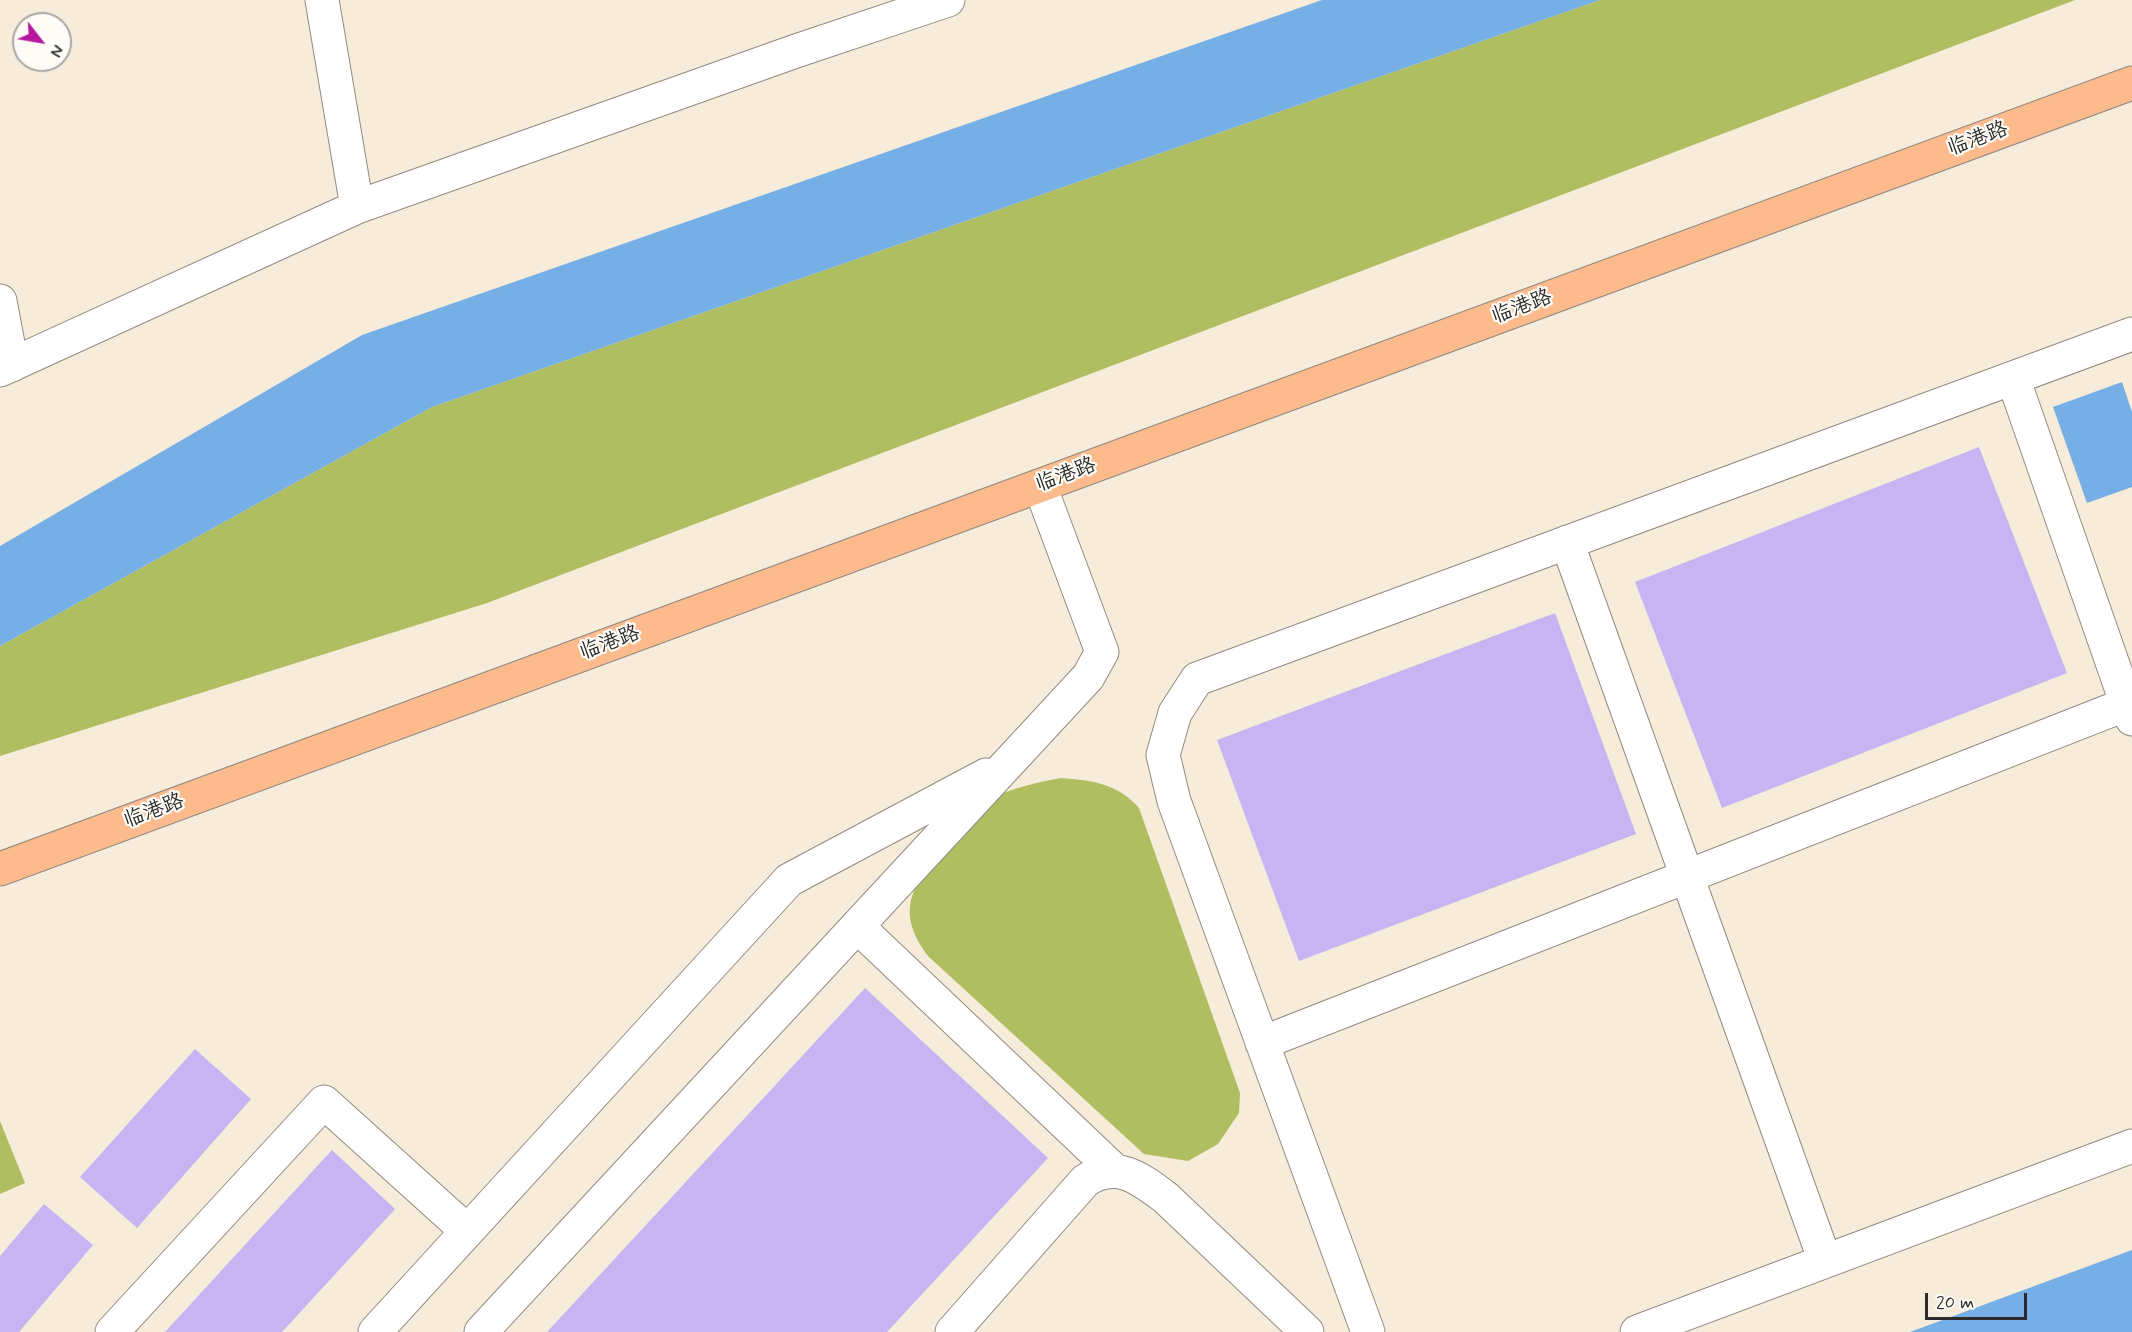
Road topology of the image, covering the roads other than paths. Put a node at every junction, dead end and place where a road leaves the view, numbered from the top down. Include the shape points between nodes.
1 (322, 0) edge
2 (948, 0) edge
3 (2132, 84) edge
4 (357, 207) junction
5 (0, 302) edge
6 (2132, 334) edge
7 (6, 368) edge
8 (2013, 378) junction
9 (1040, 486) junction
10 (1568, 542) junction
11 (2129, 712) edge
12 (1011, 762) junction
13 (0, 868) edge
14 (1687, 876) junction
15 (857, 926) junction
16 (1262, 1043) junction
17 (2132, 1146) edge
18 (1114, 1170) junction
19 (467, 1232) junction
20 (1825, 1261) junction
21 (112, 1332) edge
22 (375, 1332) edge
23 (481, 1332) edge
24 (952, 1332) edge
25 (1307, 1332) edge
26 (1368, 1332) edge
27 (1637, 1332) edge

1 - 4 lane
2 - 4 lane
3 - 9 main road, 临港路
4 - 7 lane
5 - 7 lane
6 - 8 lane
8 - 10 lane
8 - 11 lane
9 - 12 lane via 1102,652 1074,695
9 - 13 main road, 临港路
10 - 14 lane
10 - 16 lane via 1197,679 1174,713 1162,755 1174,801
11 - 14 lane
12 - 15 lane
12 - 19 lane via 789,880
14 - 16 lane
14 - 20 lane
15 - 18 lane
15 - 23 lane
16 - 26 lane
17 - 20 lane
18 - 24 lane via 1097,1173 1085,1181
18 - 25 lane via 1146,1183 1166,1198
19 - 21 lane via 324,1102
19 - 22 lane
20 - 27 lane

